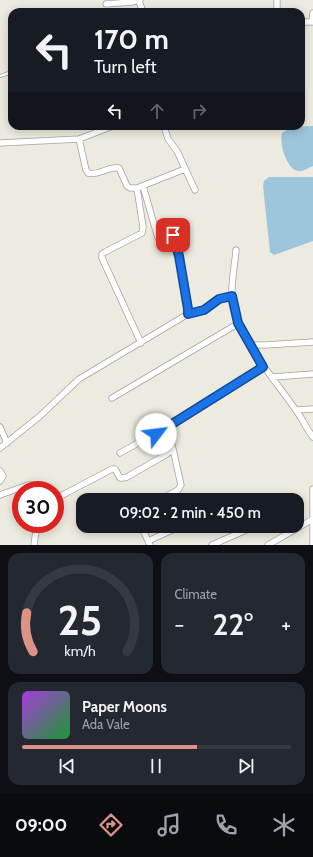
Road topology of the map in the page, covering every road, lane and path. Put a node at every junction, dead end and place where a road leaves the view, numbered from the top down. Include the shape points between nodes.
1 (140, 0) edge
2 (106, 4) dead end
3 (313, 13) edge
4 (312, 22) edge
5 (103, 130) edge
6 (165, 130) edge
7 (79, 139) junction
8 (0, 143) edge
9 (185, 169) junction
10 (140, 187) junction
11 (195, 190) dead end
12 (236, 250) dead end
13 (232, 296) junction
14 (188, 314) junction
15 (238, 323) junction
16 (313, 342) edge
17 (141, 343) junction
18 (252, 345) junction
19 (263, 367) junction
20 (313, 374) edge
21 (273, 377) junction
22 (112, 398) dead end
23 (313, 409) edge
24 (296, 410) junction
25 (167, 427) junction
26 (0, 428) edge
27 (313, 437) edge
28 (7, 443) junction
29 (0, 448) edge
30 (173, 449) junction
31 (120, 453) dead end
32 (0, 471) edge
33 (0, 481) edge
34 (313, 489) edge
35 (12, 491) edge
36 (172, 493) edge
37 (64, 494) edge
38 (0, 495) edge
39 (313, 519) edge
40 (36, 533) edge
41 (144, 533) edge
42 (168, 533) edge
43 (239, 533) edge
44 (149, 543) edge
45 (34, 545) edge
46 (212, 545) edge
47 (268, 545) edge
48 (313, 545) edge

1 - 2 street
3 - 4 street
5 - 7 street
6 - 9 street
7 - 8 street
7 - 10 street via 88,173 119,168 127,186
9 - 10 street
9 - 11 street
10 - 14 street via 158,238 173,235
10 - 17 street via 142,233 105,252 102,258
12 - 13 street
13 - 14 street via 219,299 204,310
13 - 15 street
14 - 17 street
15 - 18 street
15 - 22 street
16 - 18 street
17 - 28 street via 79,379
18 - 19 street
19 - 21 street
19 - 25 street
20 - 21 street
21 - 24 street
23 - 24 street
24 - 27 street
25 - 30 street
25 - 31 street
26 - 28 street
28 - 29 street
30 - 36 street via 181,485
30 - 37 street via 127,477 120,478 115,469
32 - 33 street via 3,476
34 - 39 street
35 - 38 street
39 - 47 street
39 - 48 street
40 - 45 street
41 - 44 street
42 - 44 street
43 - 46 street

